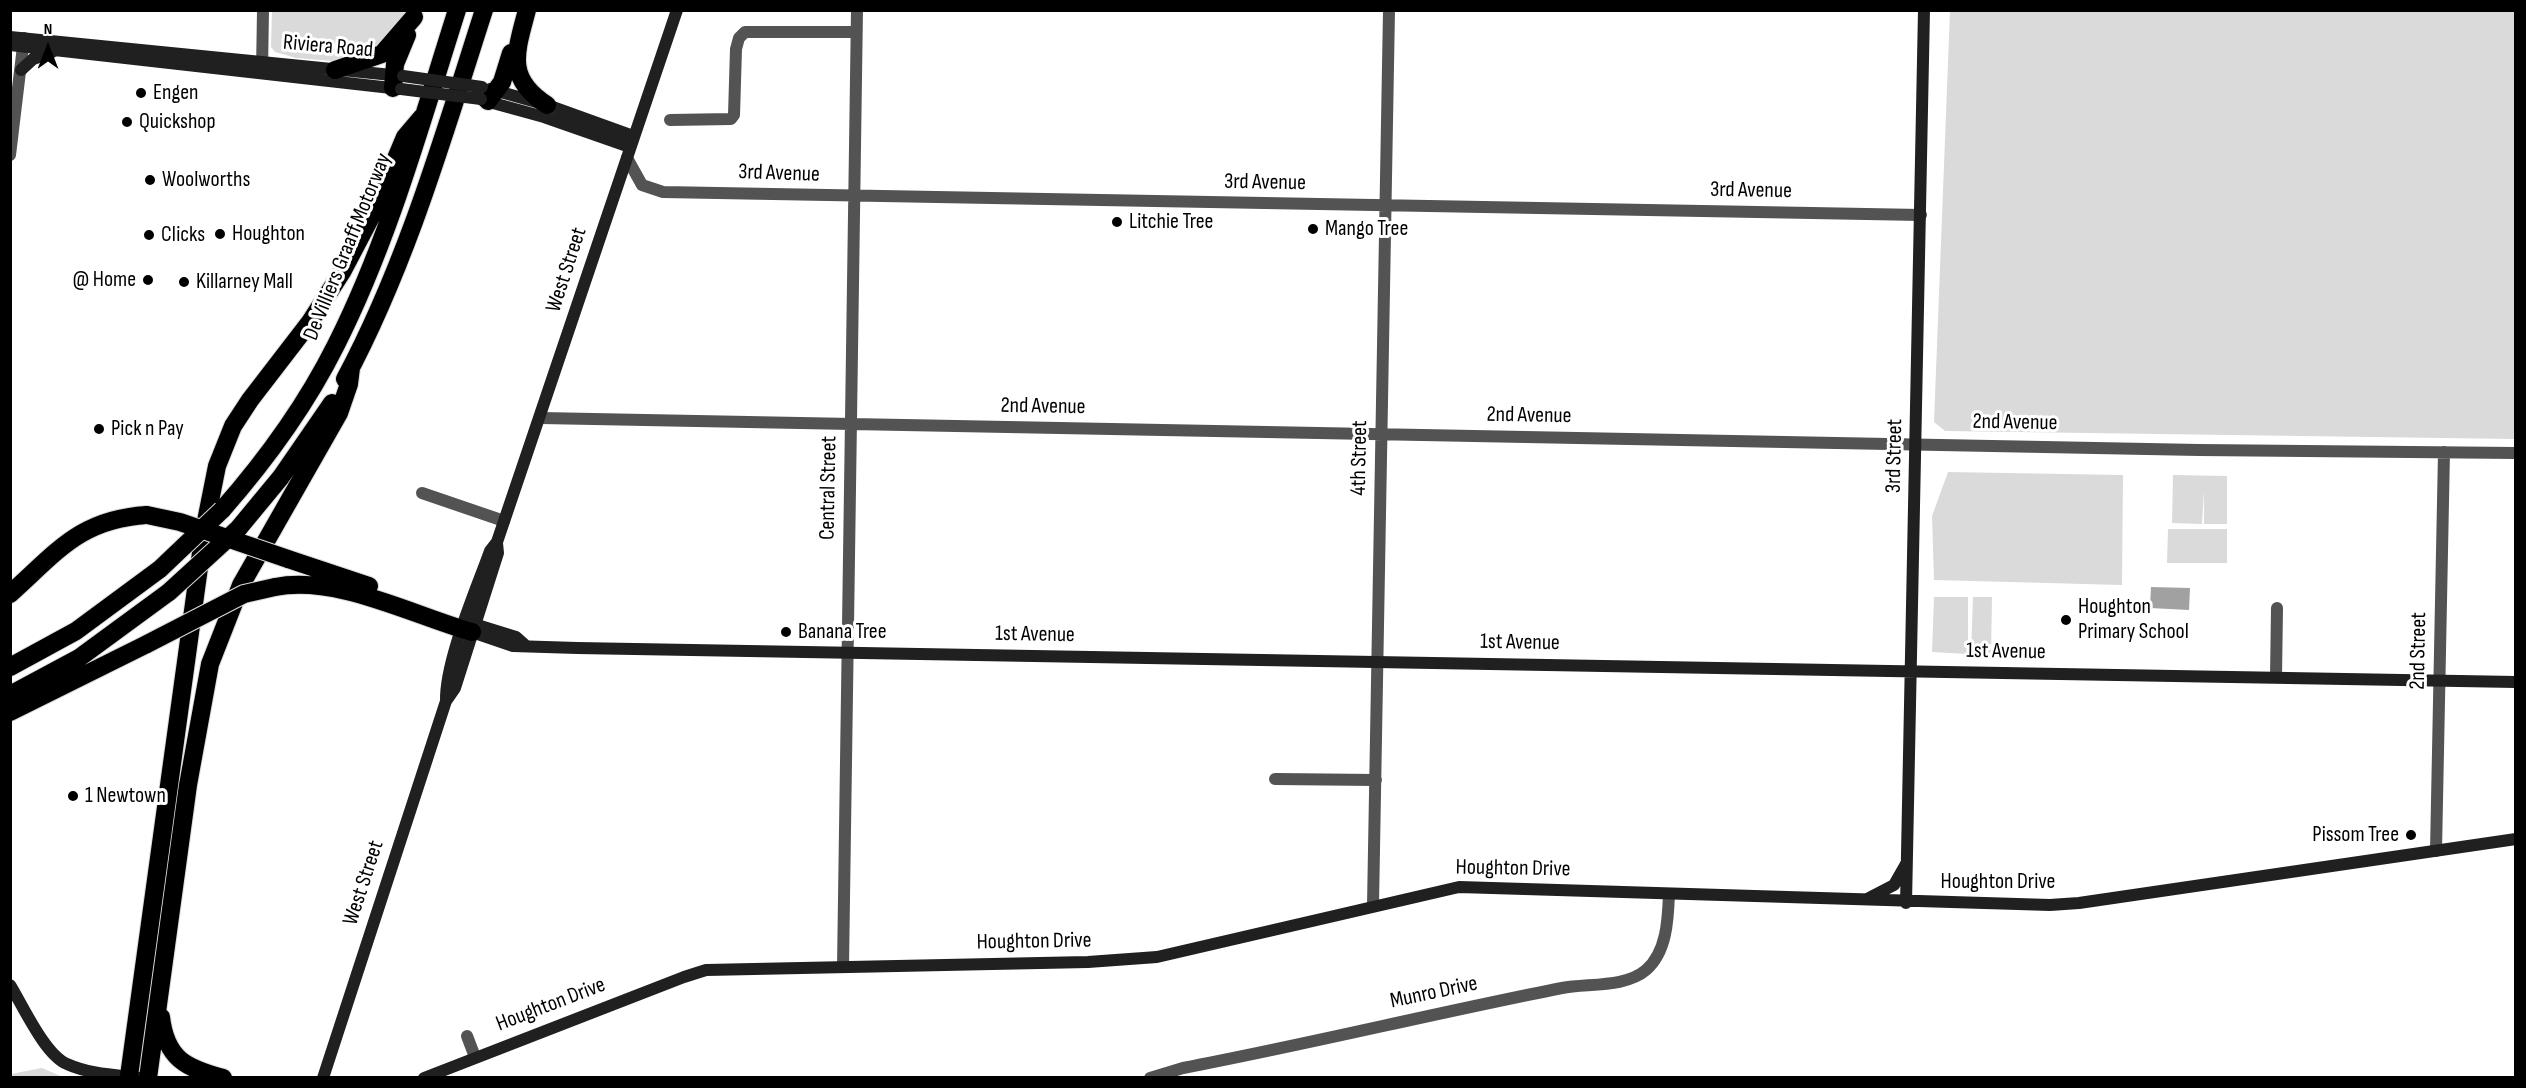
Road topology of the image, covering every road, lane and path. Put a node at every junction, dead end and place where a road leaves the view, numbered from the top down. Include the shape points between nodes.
1 (263, 10) edge
2 (457, 10) edge
3 (484, 10) edge
4 (522, 10) edge
5 (527, 10) edge
6 (677, 10) edge
7 (858, 10) edge
8 (1389, 10) edge
9 (1924, 10) edge
10 (416, 14) edge
11 (856, 32) junction
12 (10, 37) edge
13 (19, 43) edge
14 (59, 50) junction
15 (262, 68) junction
16 (21, 70) junction
17 (335, 70) junction
18 (398, 82) junction
19 (487, 94) junction
20 (547, 105) junction
21 (422, 117) junction
22 (670, 120) dead end
23 (630, 147) junction
24 (10, 155) edge
25 (856, 197) junction
26 (1386, 206) junction
27 (1921, 215) junction
28 (351, 368) junction
29 (541, 418) junction
30 (851, 425) junction
31 (1382, 433) junction
32 (1916, 443) junction
33 (2444, 452) junction
34 (2516, 453) edge
35 (422, 493) dead end
36 (504, 521) junction
37 (10, 594) edge
38 (2277, 609) dead end
39 (468, 627) junction
40 (848, 653) junction
41 (1379, 662) junction
42 (10, 667) edge
43 (1912, 671) junction
44 (2276, 677) junction
45 (2440, 680) junction
46 (2516, 681) edge
47 (10, 695) edge
48 (10, 712) edge
49 (1275, 779) dead end
50 (1376, 780) junction
51 (2516, 839) edge
52 (2436, 851) junction
53 (1909, 857) junction
54 (1669, 894) junction
55 (1865, 901) junction
56 (1906, 903) junction
57 (1373, 905) junction
58 (843, 966) junction
59 (10, 985) edge
60 (159, 1000) junction
61 (467, 1036) dead end
62 (475, 1057) junction
63 (100, 1075) edge
64 (132, 1077) edge
65 (148, 1077) edge
66 (223, 1077) edge
67 (322, 1077) edge
68 (424, 1077) edge
69 (1150, 1077) edge

1 - 15 street
2 - 21 highway, De Villiers Graaff Motorway
3 - 28 highway via 402,251
4 - 19 highway via 505,77
5 - 20 highway via 518,51 519,75 527,90
6 - 23 main road, West Street
7 - 11 street, Central Street
8 - 26 street, 4th Street
9 - 27 main road, 3rd Street
10 - 17 highway via 382,54
10 - 18 highway
11 - 22 street via 745,32 736,49 731,119
11 - 25 street, Central Street
12 - 13 main road, Riviera Road
13 - 14 main road, Riviera Road
13 - 15 main road, Riviera Road
13 - 16 street
14 - 15 main road, Riviera Road
14 - 16 main road via 40,55
15 - 17 main road, Riviera Road
15 - 18 main road, Riviera Road
16 - 24 street
17 - 18 main road, Riviera Road
18 - 19 main road, Riviera Road, bridge
19 - 20 main road, Riviera Road
19 - 23 main road, Riviera Road
20 - 23 main road, Riviera Road
21 - 42 highway, De Villiers Graaff Motorway, bridge via 374,256 336,345 291,422 222,510 160,569 76,631
21 - 64 highway via 411,126 400,147 373,213 342,272 310,322 250,400 220,455 204,531
23 - 25 street, 3rd Avenue via 640,183 657,191
23 - 29 main road, West Street
25 - 26 street, 3rd Avenue
25 - 30 street, Central Street
26 - 27 street, 3rd Avenue
26 - 31 street, 4th Street
27 - 32 main road, 3rd Street
28 - 47 highway, bridge via 315,430 238,529 169,592 79,658
28 - 60 highway via 339,413 242,585 210,664 188,785
29 - 30 street, 2nd Avenue
29 - 36 main road, West Street
30 - 31 street, 2nd Avenue
30 - 40 street, Central Street
31 - 32 street, 2nd Avenue
31 - 41 street, 4th Street
32 - 33 street, 2nd Avenue
32 - 43 main road, 3rd Street
33 - 34 street, 2nd Avenue
33 - 45 street, 2nd Street
35 - 36 street
36 - 39 main road, West Street via 490,551
37 - 39 highway, bridge via 85,529 111,519 147,515 180,522 288,559
38 - 44 street
39 - 40 main road, 1st Avenue via 516,638 525,645
39 - 48 highway, bridge via 325,586 275,587 244,594
39 - 67 main road, West Street via 455,688 446,701
40 - 41 main road, 1st Avenue
40 - 58 street, Central Street
41 - 43 main road, 1st Avenue
41 - 50 street, 4th Street
43 - 44 main road, 1st Avenue
43 - 53 main road, 3rd Street
44 - 45 main road, 1st Avenue
45 - 46 main road, 1st Avenue
45 - 52 street, 2nd Street
49 - 50 street
50 - 57 street, 4th Street
51 - 52 main road, Houghton Drive
52 - 56 main road, Houghton Drive via 2079,903
53 - 55 main road via 1894,885
53 - 56 main road, 3rd Street
54 - 55 main road, Houghton Drive
54 - 57 main road, Houghton Drive via 1459,887
54 - 69 street, Munro Drive via 1659,952 1646,970 1631,978 1414,1018
55 - 56 main road, Houghton Drive
57 - 58 main road, Houghton Drive via 1149,958
58 - 62 main road, Houghton Drive via 699,972
59 - 63 main road via 55,1056 66,1064
60 - 65 highway
60 - 66 highway via 163,1032 174,1055 195,1070
61 - 62 street
62 - 68 main road, Houghton Drive
63 - 64 main road

